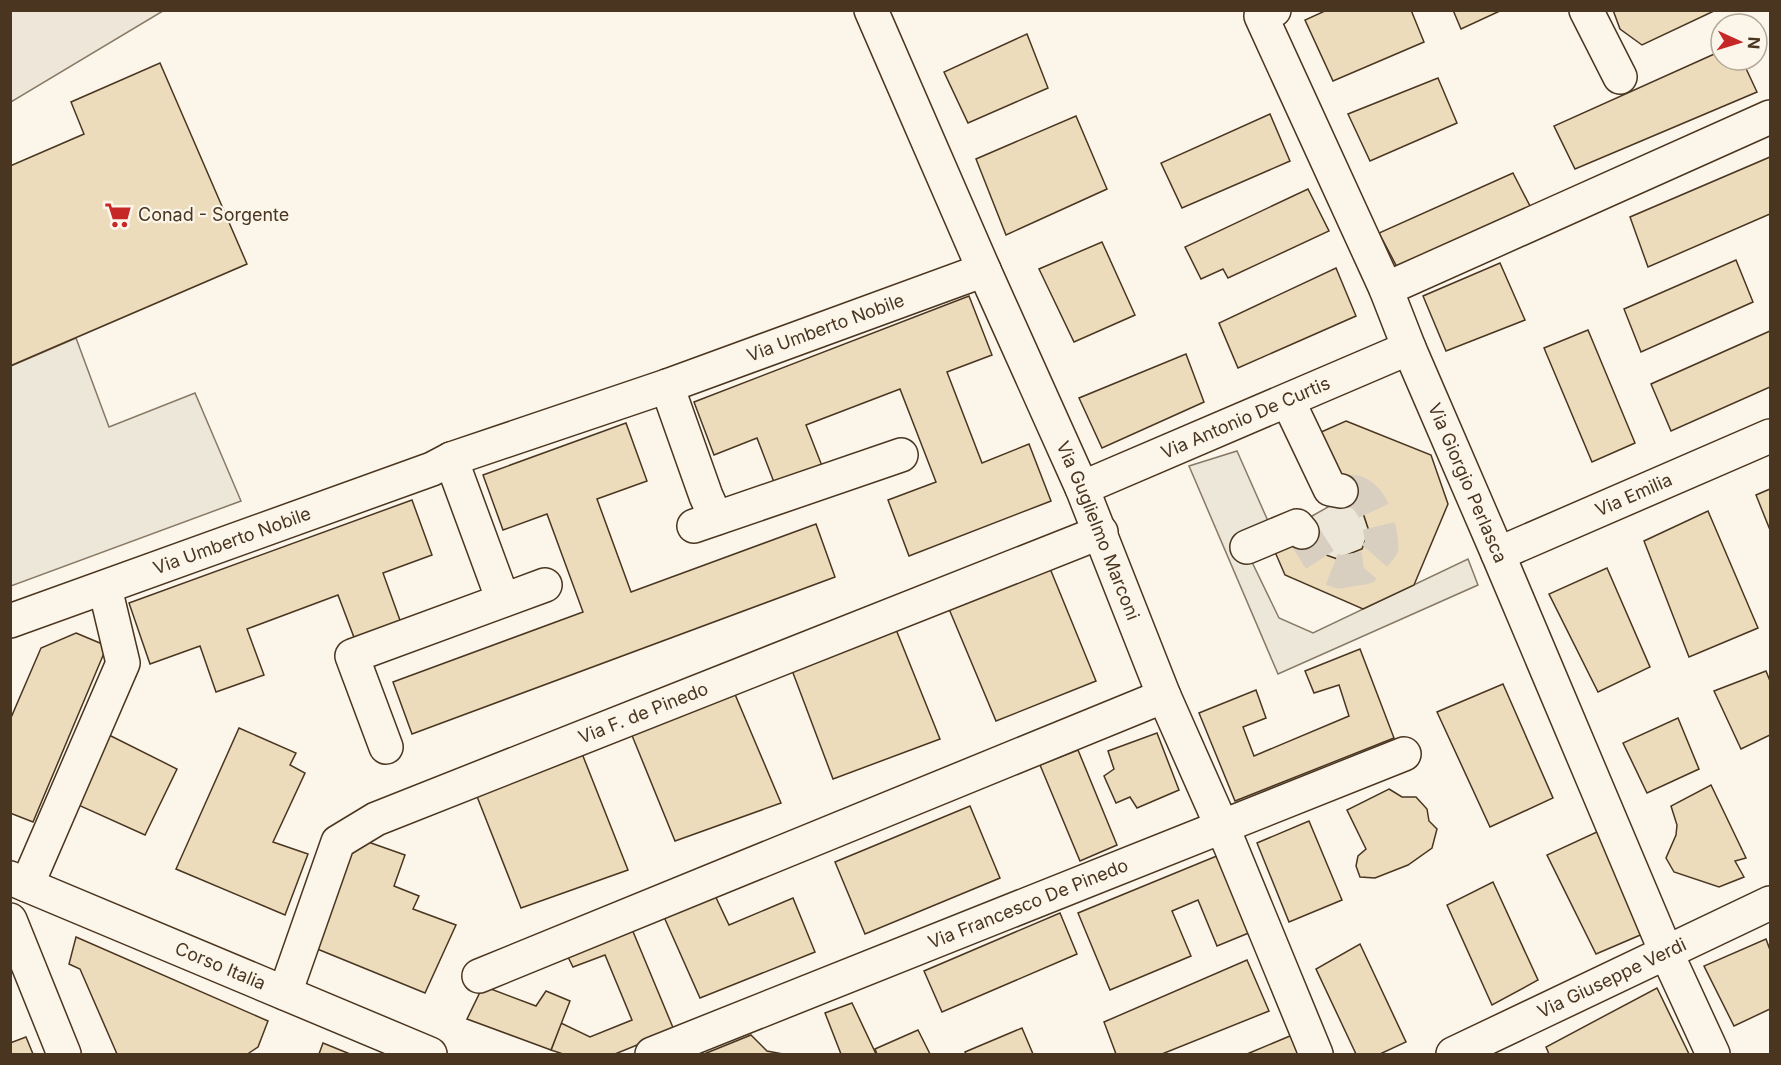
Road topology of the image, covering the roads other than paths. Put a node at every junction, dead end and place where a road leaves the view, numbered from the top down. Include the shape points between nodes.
1 (871, 10) edge
2 (1586, 10) edge
3 (1265, 12) edge
4 (1620, 77) dead end
5 (1770, 117) edge
6 (984, 270) junction
7 (1386, 289) junction
8 (1409, 348) junction
9 (667, 386) junction
10 (1288, 400) junction
11 (1770, 436) edge
12 (901, 455) dead end
13 (451, 459) junction
14 (1082, 488) junction
15 (1341, 491) tunnel mouth
16 (1101, 532) junction
17 (1302, 532) dead end
18 (1247, 547) dead end
19 (1498, 554) junction
20 (545, 585) dead end
21 (105, 588) junction
22 (503, 600) junction
23 (10, 621) edge
24 (1164, 696) junction
25 (386, 747) dead end
26 (1404, 754) dead end
27 (1221, 826) junction
28 (19, 881) edge
29 (1770, 903) edge
30 (10, 920) edge
31 (1666, 952) junction
32 (479, 976) dead end
33 (285, 993) junction
34 (64, 1054) edge
35 (430, 1054) edge
36 (652, 1054) edge
37 (1316, 1054) edge
38 (1453, 1054) edge
39 (1713, 1054) edge

1 - 6 street, Via Guglielmo Marconi
2 - 4 street
3 - 7 street, Via Giorgio Perlasca
5 - 7 street
6 - 9 street, Via Umberto Nobile
6 - 14 street, Via Guglielmo Marconi
7 - 8 street, Via Giorgio Perlasca
8 - 10 street, Via Antonio De Curtis
8 - 19 street, Via Giorgio Perlasca
9 - 12 street via 706,496 705,522
9 - 13 street, Via Umberto Nobile
10 - 14 street, Via Antonio De Curtis
10 - 15 street via 1330,489
11 - 19 street, Via Emilia
13 - 21 street, Via Umberto Nobile
13 - 22 street
14 - 16 street, Via Guglielmo Marconi
16 - 24 street, Via Guglielmo Marconi
16 - 33 street, Via F. de Pinedo via 376,819 338,842
17 - 18 street via 1297,526
19 - 31 street, Via Giorgio Perlasca
20 - 22 street
21 - 23 street, Via Umberto Nobile
21 - 28 street via 123,663
22 - 25 street via 352,656
24 - 27 street, Via Guglielmo Marconi
24 - 32 street
26 - 27 street, Via Francesco De Pinedo
27 - 36 street, Via Francesco De Pinedo
27 - 37 street, Via Guglielmo Marconi
28 - 33 street, Corso Italia
29 - 31 street, Via Giuseppe Verdi
30 - 34 street
31 - 38 street, Via Giuseppe Verdi
31 - 39 street, Via Giorgio Perlasca
33 - 35 street, Corso Italia

